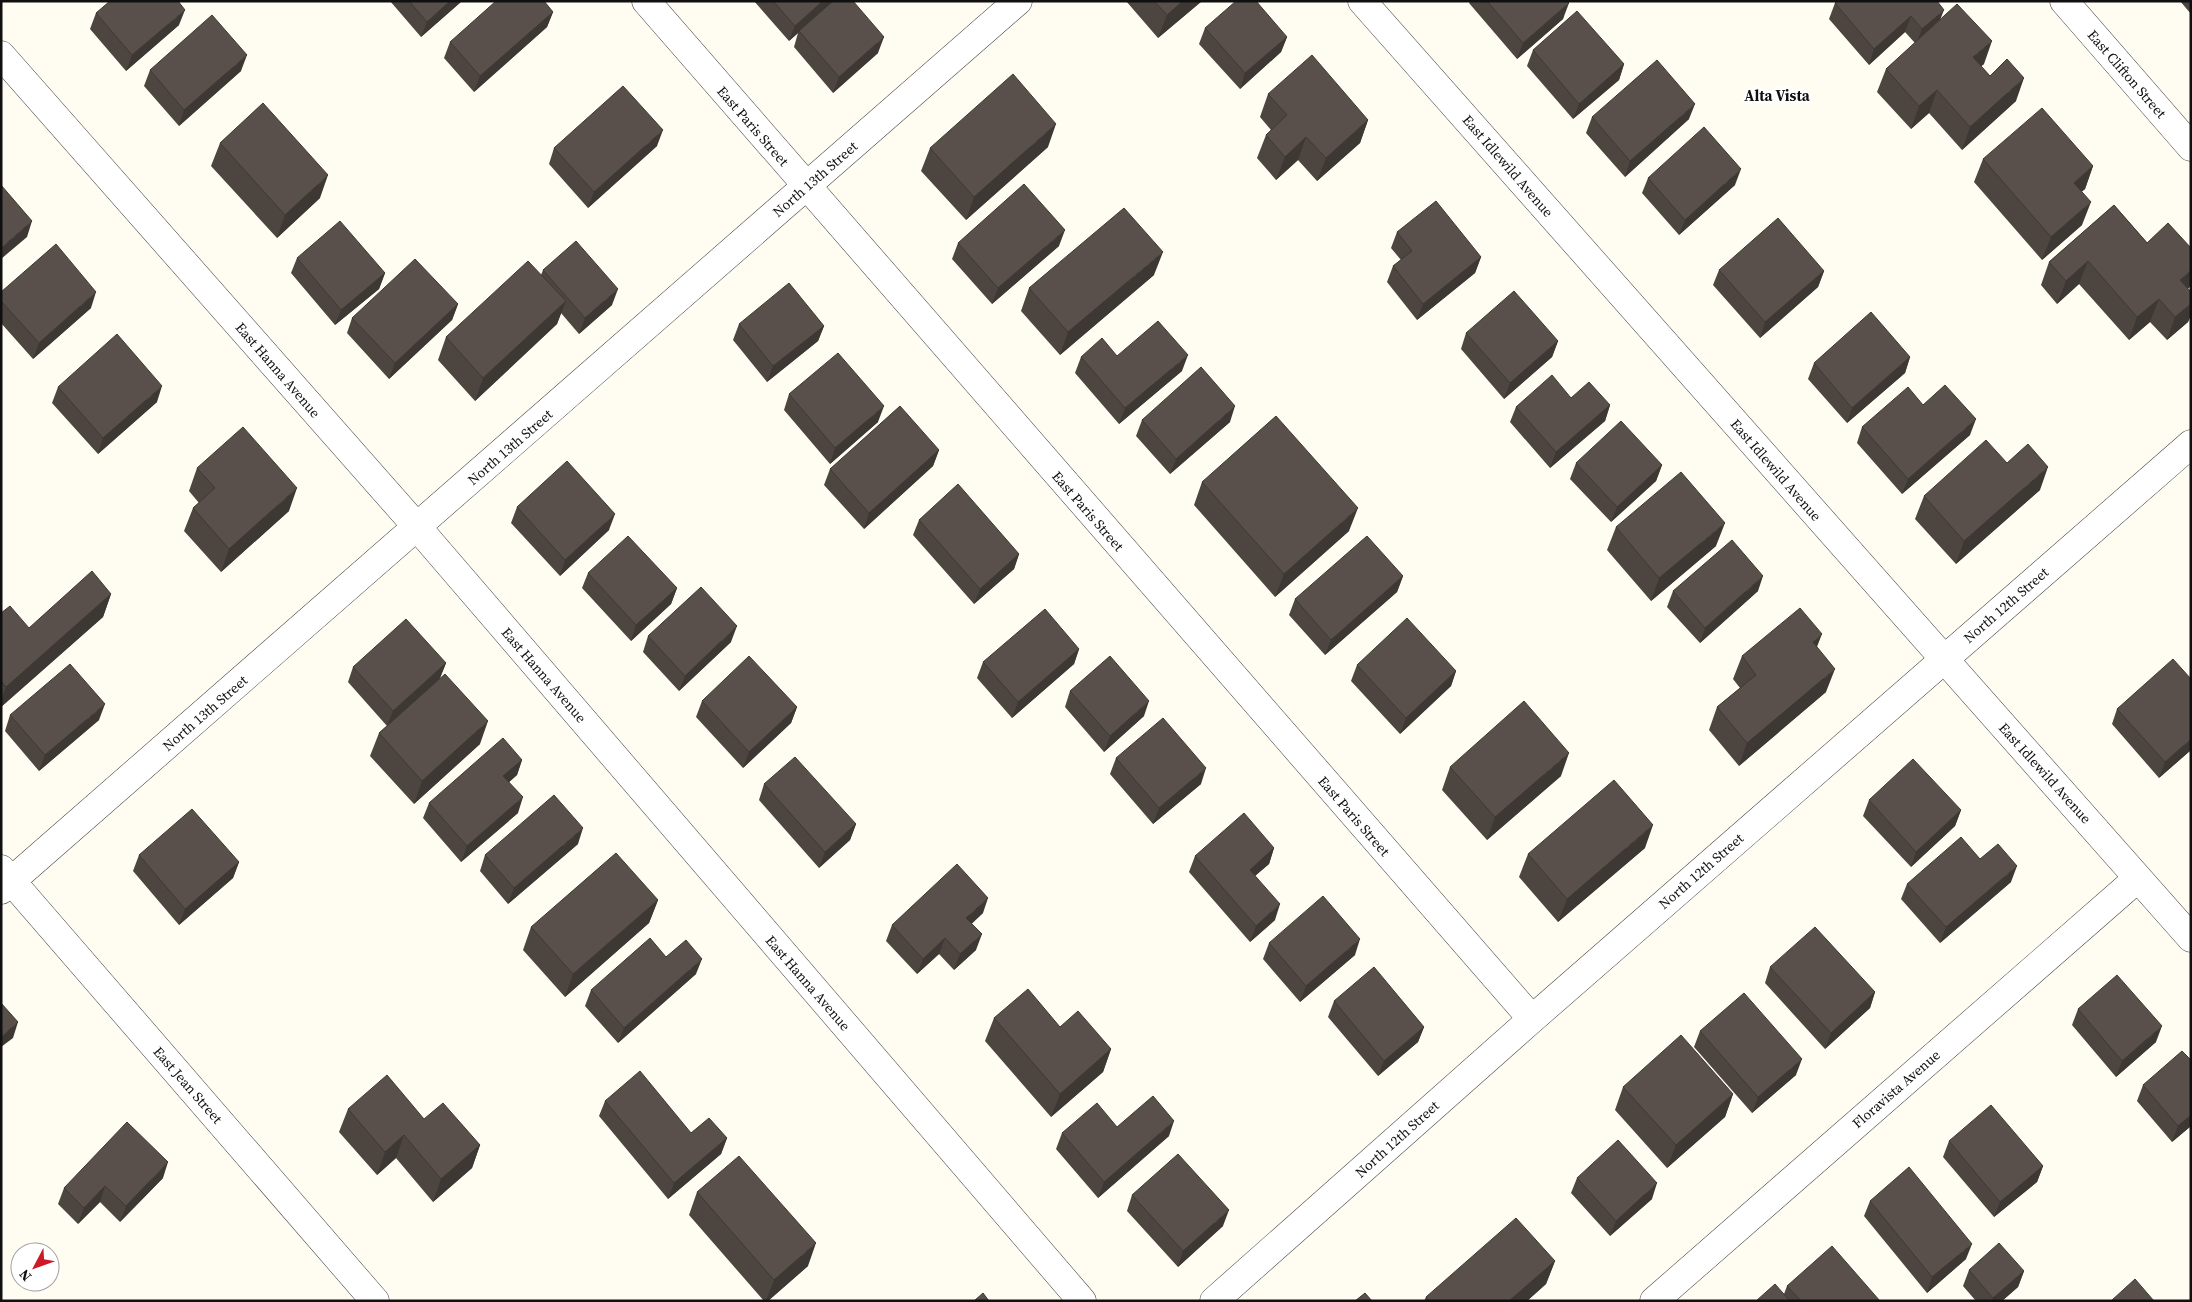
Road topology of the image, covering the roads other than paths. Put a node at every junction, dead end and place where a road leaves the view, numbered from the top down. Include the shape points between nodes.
1 (646, 1) edge
2 (1018, 1) edge
3 (1362, 1) edge
4 (2064, 1) edge
5 (1, 55) edge
6 (2191, 148) edge
7 (806, 187) junction
8 (2191, 444) edge
9 (418, 528) junction
10 (1944, 660) junction
11 (2138, 878) junction
12 (5, 880) edge
13 (2191, 938) edge
14 (1532, 1019) junction
15 (376, 1301) edge
16 (1082, 1301) edge
17 (1214, 1301) edge
18 (1654, 1301) edge

1 - 7 street, East Paris Street
2 - 7 street, North 13th Street
3 - 10 street, East Idlewild Avenue
4 - 6 street, East Clifton Street
5 - 9 street, East Hanna Avenue
7 - 9 street, North 13th Street
7 - 14 street, East Paris Street
8 - 10 street, North 12th Street
9 - 12 street, North 13th Street
9 - 16 street, East Hanna Avenue
10 - 11 street, East Idlewild Avenue
10 - 14 street, North 12th Street
11 - 13 street, East Idlewild Avenue
11 - 18 street, Floravista Avenue
12 - 15 street, East Jean Street
14 - 17 street, North 12th Street

